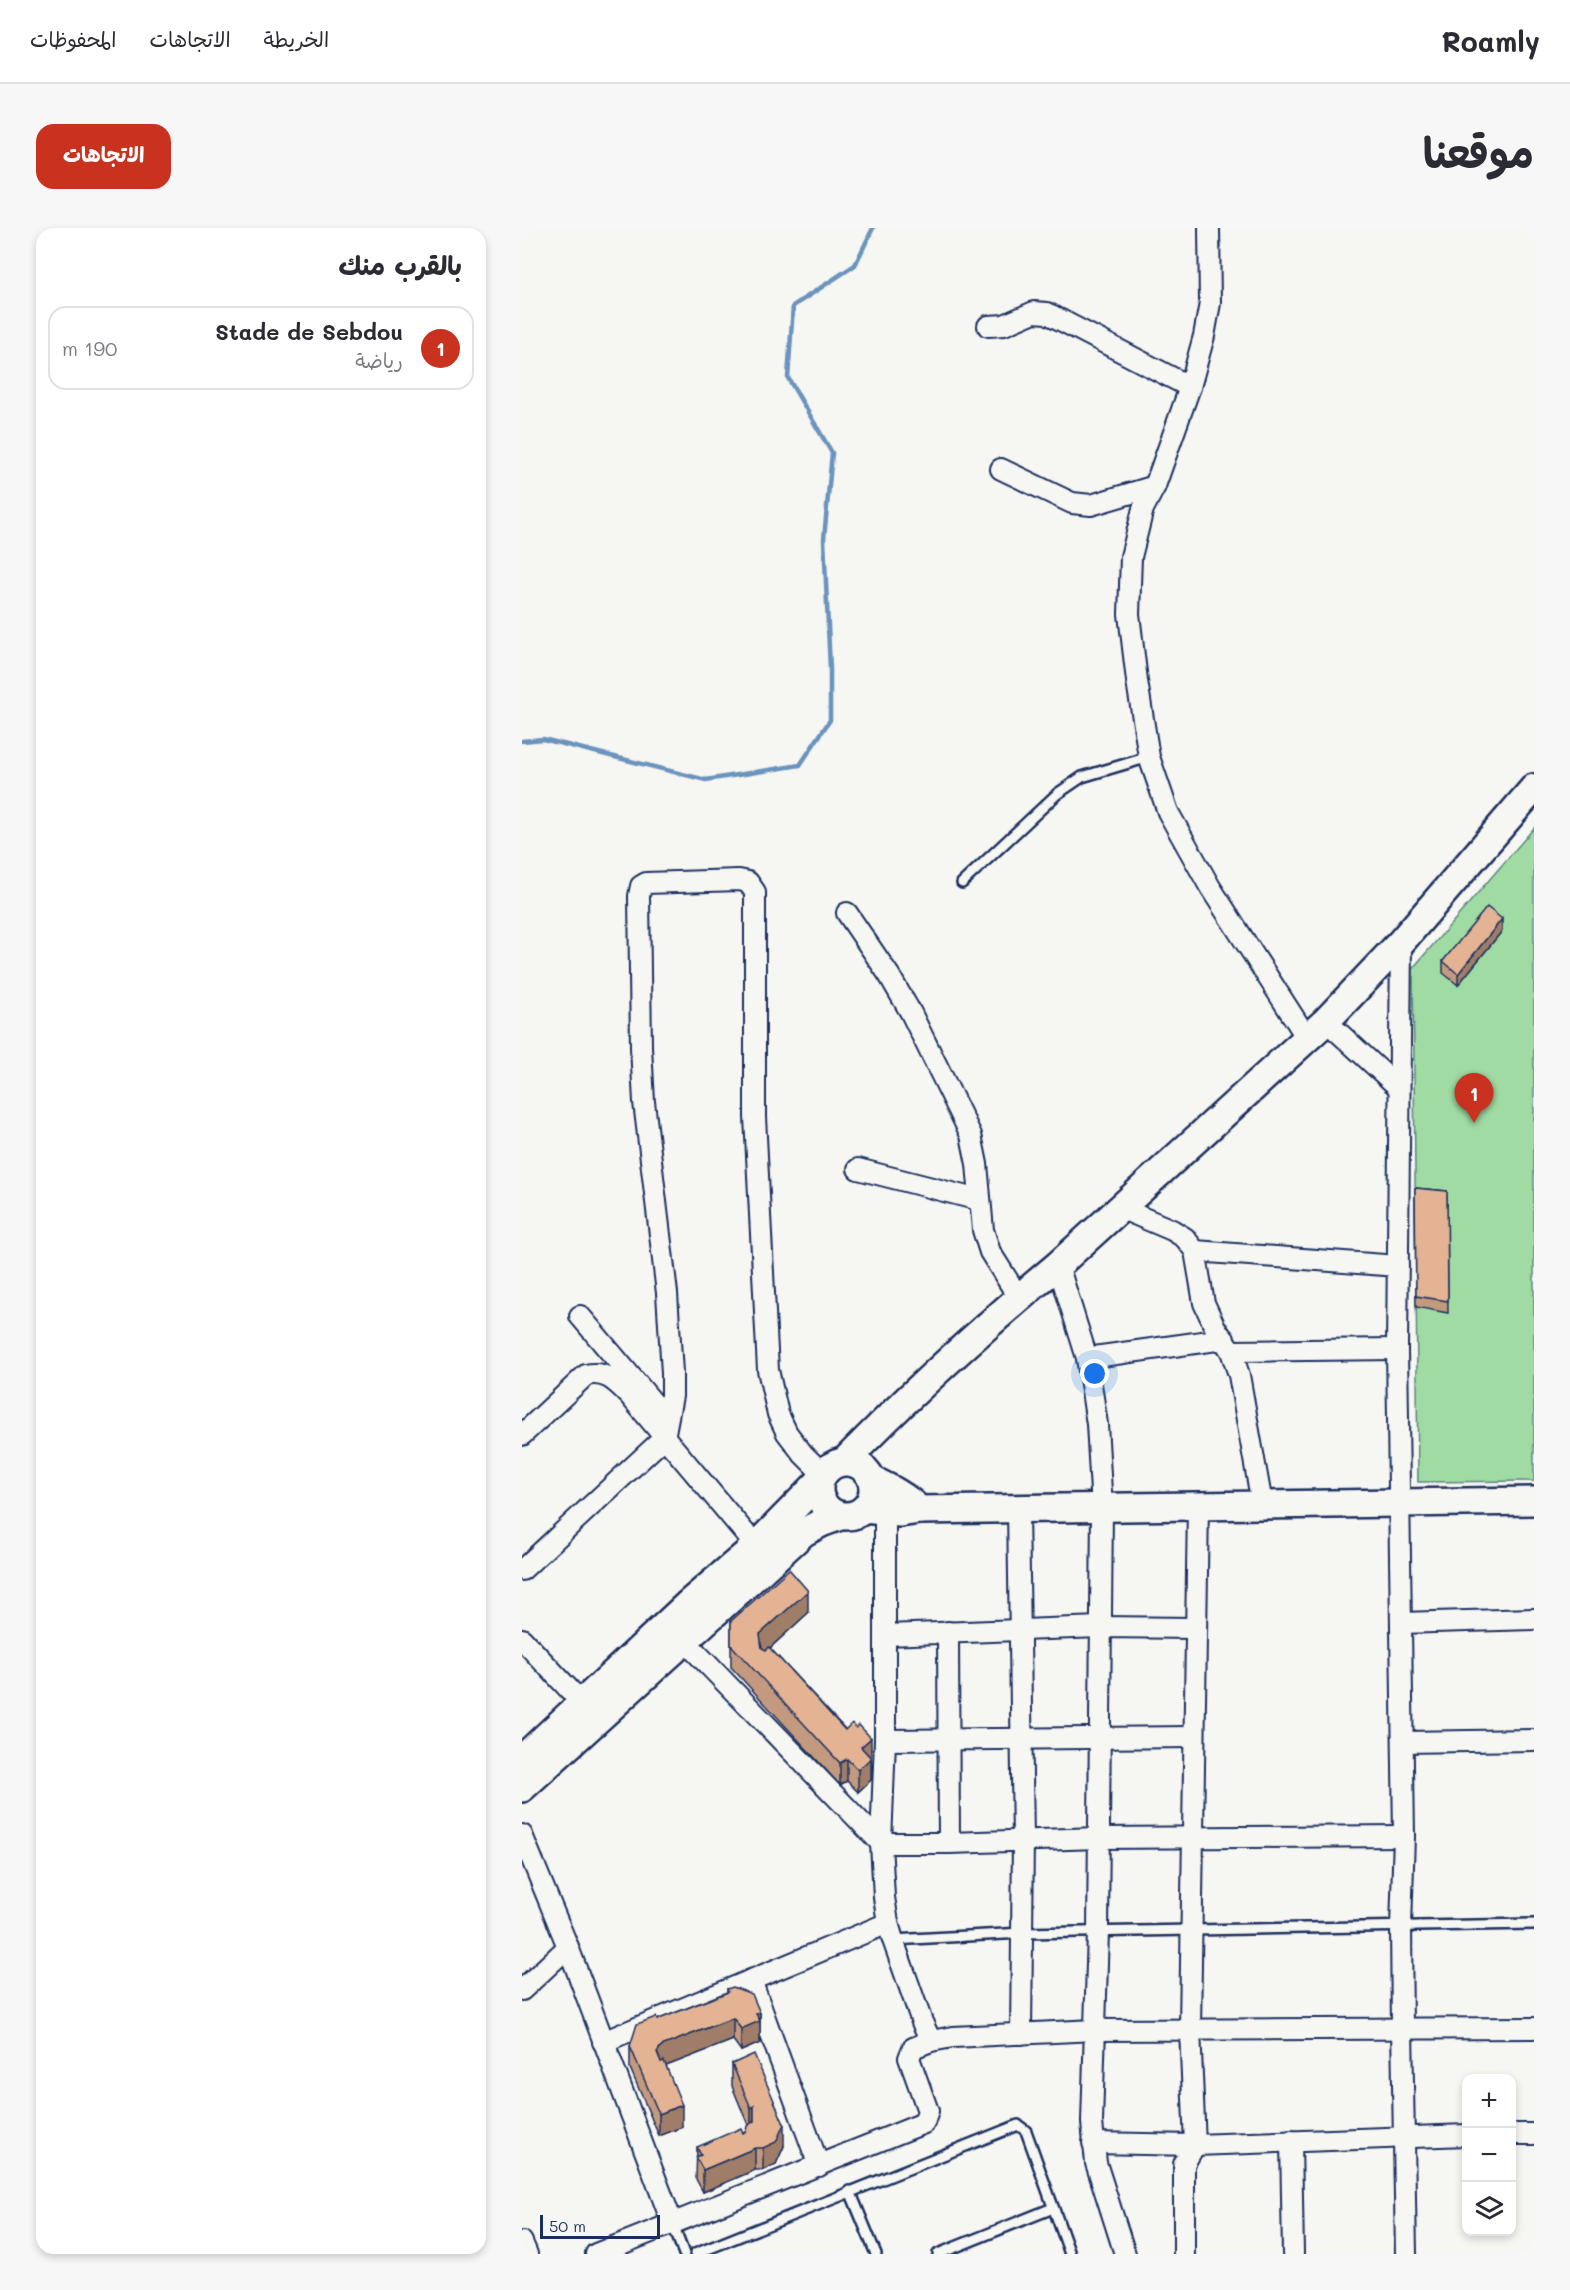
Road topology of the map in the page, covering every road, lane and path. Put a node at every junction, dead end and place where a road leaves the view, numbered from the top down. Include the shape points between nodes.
1 (1209, 228) edge
2 (988, 326) dead end
3 (1190, 387) junction
4 (1001, 469) dead end
5 (1155, 486) junction
6 (1149, 757) junction
7 (1534, 788) edge
8 (962, 883) dead end
9 (847, 913) dead end
10 (1401, 942) junction
11 (1316, 1030) junction
12 (1398, 1087) junction
13 (858, 1169) dead end
14 (979, 1200) junction
15 (1120, 1208) junction
16 (1195, 1251) junction
17 (1058, 1265) junction
18 (1398, 1266) junction
19 (1018, 1298) junction
20 (580, 1316) dead end
21 (1227, 1345) junction
22 (1397, 1349) junction
23 (1087, 1358) junction
24 (666, 1430) junction
25 (522, 1435) edge
26 (845, 1474) junction
27 (1534, 1501) edge
28 (1400, 1502) junction
29 (1262, 1504) junction
30 (1198, 1506) junction
31 (1018, 1509) junction
32 (1102, 1509) junction
33 (919, 1510) junction
34 (863, 1513) junction
35 (756, 1546) junction
36 (522, 1570) edge
37 (1534, 1619) edge
38 (1401, 1623) junction
39 (1100, 1627) junction
40 (1196, 1628) junction
41 (1019, 1630) junction
42 (948, 1632) junction
43 (886, 1635) junction
44 (522, 1639) edge
45 (685, 1641) junction
46 (582, 1703) junction
47 (1100, 1737) junction
48 (1193, 1737) junction
49 (1021, 1738) junction
50 (948, 1739) junction
51 (885, 1740) junction
52 (1534, 1740) edge
53 (1403, 1742) junction
54 (522, 1759) edge
55 (522, 1788) edge
56 (522, 1835) edge
57 (1404, 1836) junction
58 (1098, 1838) junction
59 (1193, 1838) junction
60 (1023, 1839) junction
61 (881, 1843) junction
62 (949, 1843) junction
63 (1534, 1924) edge
64 (1401, 1926) junction
65 (1192, 1930) junction
66 (891, 1931) junction
67 (1098, 1932) junction
68 (1023, 1933) junction
69 (568, 1947) junction
70 (751, 1980) junction
71 (522, 1990) edge
72 (1402, 2028) junction
73 (1534, 2028) edge
74 (1190, 2029) junction
75 (1095, 2030) junction
76 (1021, 2034) junction
77 (931, 2041) junction
78 (603, 2043) junction
79 (1516, 2134) edge
80 (1534, 2134) edge
81 (1462, 2135) edge
82 (1404, 2136) junction
83 (1291, 2140) junction
84 (1093, 2143) junction
85 (1195, 2145) junction
86 (819, 2166) junction
87 (850, 2191) junction
88 (1053, 2208) junction
89 (673, 2225) junction
90 (522, 2242) edge
91 (527, 2254) edge
92 (596, 2254) edge
93 (684, 2254) edge
94 (695, 2254) edge
95 (876, 2254) edge
96 (938, 2254) edge
97 (1070, 2254) edge
98 (1125, 2254) edge
99 (1184, 2254) edge
100 (1293, 2254) edge
101 (1387, 2254) edge
102 (1406, 2254) edge

1 - 3 street via 1210,303
2 - 3 street via 1004,325 1034,312 1047,313
3 - 5 street
4 - 5 street via 1072,503 1091,505
5 - 6 street via 1143,509 1131,557 1130,614
6 - 8 lane via 1082,777 1057,794
6 - 11 street via 1168,812 1210,887
7 - 10 main road
9 - 14 street via 889,975 962,1115 977,1164
10 - 11 main road
10 - 12 street
11 - 12 street
11 - 15 main road
12 - 18 street
13 - 14 street
14 - 19 street via 990,1252
15 - 16 street via 1172,1230
15 - 17 main road
16 - 18 street
16 - 21 street via 1204,1303
17 - 19 main road
17 - 23 street
18 - 22 street
19 - 26 main road via 872,1433 867,1452
20 - 24 street
21 - 22 street
21 - 23 street
21 - 29 street via 1241,1383
22 - 28 street
23 - 32 street via 1097,1424
24 - 25 street via 613,1379 600,1372 586,1375
24 - 26 street via 672,1373 667,1293 644,1102 639,890 646,883 739,880 754,888 756,902 755,1117 768,1371 778,1414 787,1433 803,1454
24 - 35 street
24 - 36 street
26 - 33 main road via 892,1490
26 - 34 main road via 873,1496
26 - 34 main road via 818,1491 825,1507
26 - 35 main road
27 - 28 main road
28 - 29 main road
28 - 38 street
29 - 30 main road
30 - 32 main road
30 - 40 street
31 - 32 main road
31 - 33 main road
31 - 41 street
32 - 39 street
33 - 34 main road
34 - 43 street
34 - 45 main road via 821,1523 804,1532
35 - 46 main road
37 - 38 street
38 - 53 street
39 - 40 street
39 - 41 street
39 - 47 street
40 - 48 street
41 - 42 street
41 - 49 street
42 - 43 street
42 - 50 street
43 - 51 street
44 - 46 street
45 - 55 main road
45 - 61 street
46 - 54 main road
47 - 48 street
47 - 49 street
47 - 58 street
48 - 59 street
49 - 50 street
49 - 60 street
50 - 51 street
50 - 62 street
51 - 61 street
52 - 53 street
53 - 57 street
56 - 69 street
57 - 59 street
57 - 64 street
58 - 59 street
58 - 60 street
58 - 67 street
59 - 65 street
60 - 62 street
60 - 68 street
61 - 62 street
61 - 66 street
63 - 64 lane
64 - 65 lane
64 - 72 street
65 - 67 lane
65 - 74 street
66 - 68 lane
66 - 70 street
66 - 77 street
67 - 68 lane
67 - 75 street
68 - 76 street
69 - 71 street
69 - 78 street
70 - 78 street
70 - 86 street
72 - 73 street
72 - 74 street
72 - 82 street
74 - 75 street
74 - 85 street
75 - 76 street
75 - 84 street
76 - 77 street
77 - 86 street via 913,2048 909,2058 928,2111 924,2123
78 - 89 street
79 - 80 street
81 - 82 street
82 - 83 street
82 - 102 street
83 - 85 street
83 - 100 street
84 - 85 street
84 - 98 street via 1106,2200
85 - 99 street via 1186,2157 1183,2171
86 - 89 street
87 - 88 lane via 1018,2125 1026,2131
87 - 94 lane
87 - 95 lane
88 - 96 lane
88 - 97 lane
89 - 92 street
89 - 93 lane
90 - 91 street
101 - 102 street

